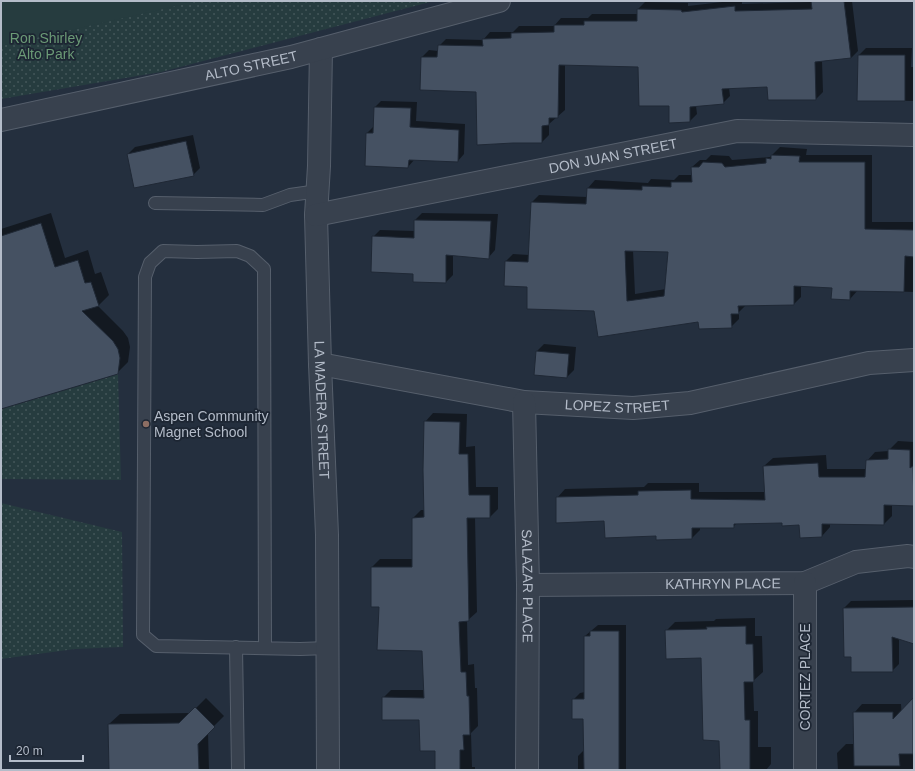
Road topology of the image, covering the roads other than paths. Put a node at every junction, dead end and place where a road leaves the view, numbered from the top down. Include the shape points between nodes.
1 (499, 1) edge
2 (321, 49) junction
3 (1, 120) edge
4 (914, 135) edge
5 (318, 191) junction
6 (155, 203) dead end
7 (316, 215) junction
8 (914, 360) edge
9 (320, 364) junction
10 (524, 402) junction
11 (914, 557) edge
12 (805, 583) junction
13 (528, 585) junction
14 (236, 647) junction
15 (265, 648) junction
16 (328, 648) junction
17 (238, 770) edge
18 (328, 770) edge
19 (527, 770) edge
20 (805, 770) edge

1 - 2 street, ALTO STREET
2 - 3 street, ALTO STREET
2 - 5 street, LA MADERA STREET
4 - 7 street, DON JUAN STREET via 737,131
5 - 6 lane via 290,195 263,205
5 - 7 street, LA MADERA STREET
7 - 9 street, LA MADERA STREET
8 - 10 street, LOPEZ STREET via 868,363 690,403 633,408
9 - 10 street, LOPEZ STREET
9 - 16 street, LA MADERA STREET via 327,535
10 - 13 street, SALAZAR PLACE
11 - 12 street, KATHRYN PLACE via 856,562
12 - 13 street, KATHRYN PLACE
12 - 20 street, CORTEZ PLACE
13 - 19 street, SALAZAR PLACE
14 - 15 lane
14 - 15 lane via 156,646 143,635 145,277 150,263 163,252 237,251 250,256 264,269
14 - 17 lane
15 - 16 lane
16 - 18 street, LA MADERA STREET

